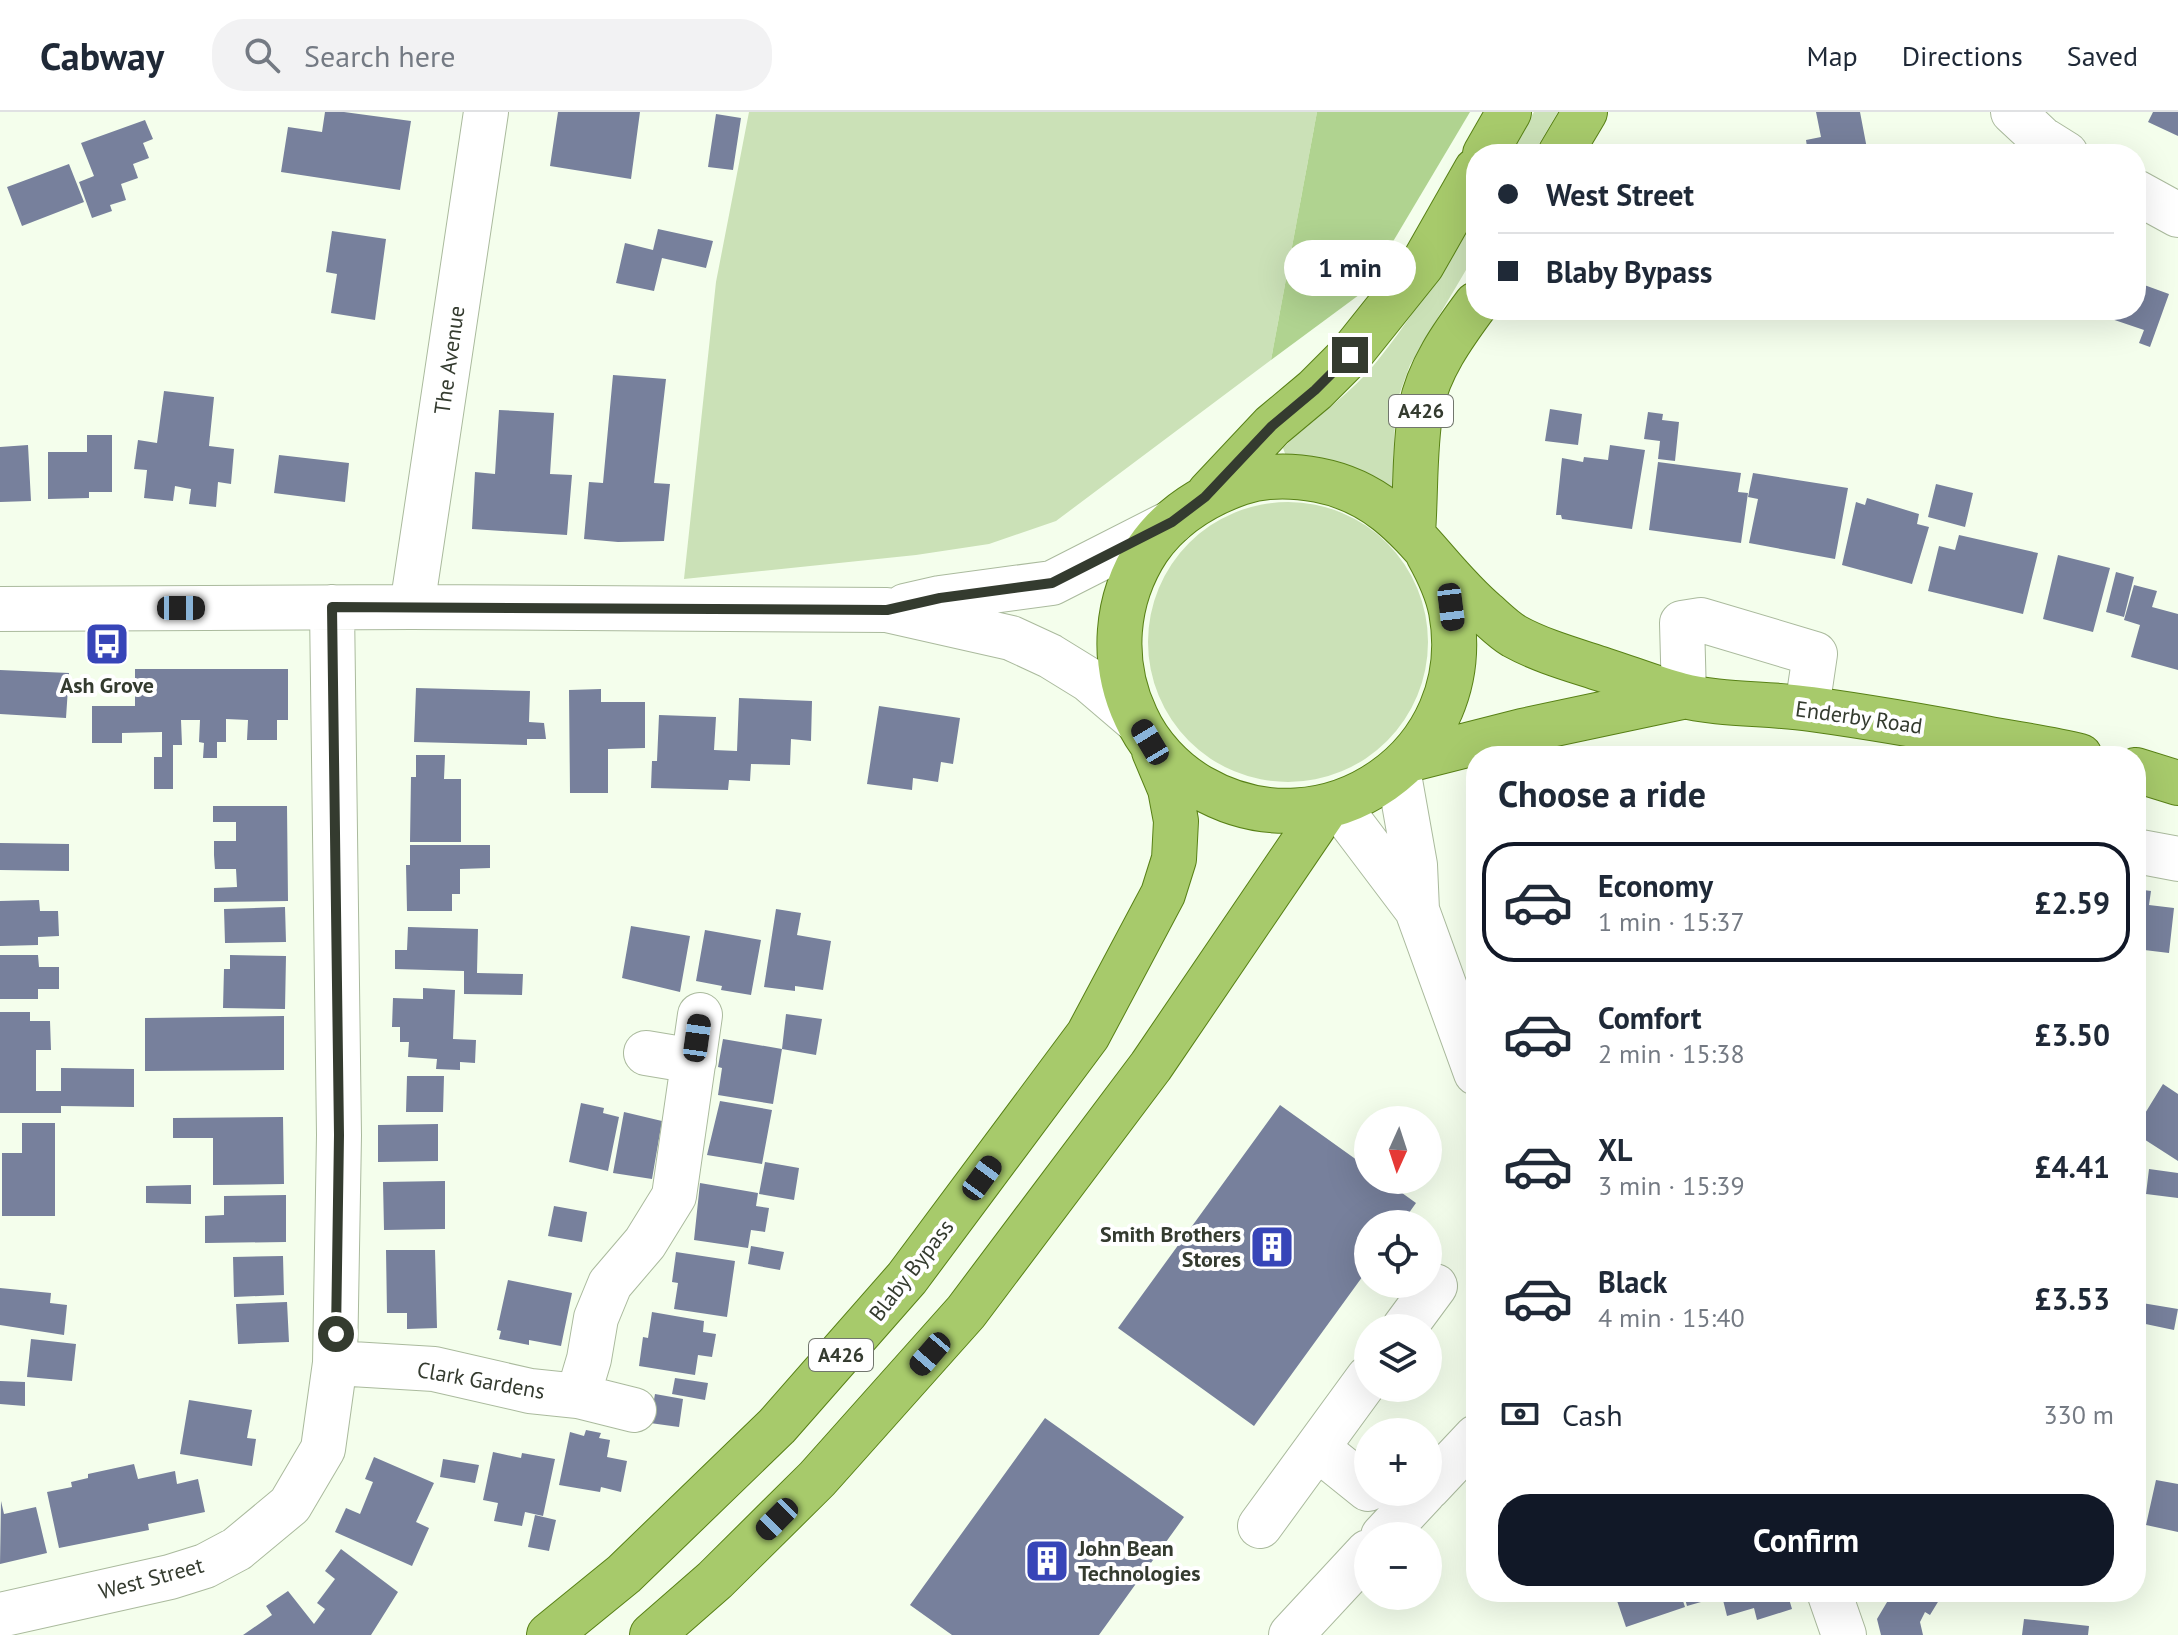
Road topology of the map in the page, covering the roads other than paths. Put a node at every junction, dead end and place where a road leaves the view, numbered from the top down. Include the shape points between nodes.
1 (486, 112) edge
2 (1509, 112) edge
3 (1585, 112) edge
4 (2013, 112) edge
5 (1491, 144) edge
6 (1566, 144) edge
7 (2050, 144) edge
8 (1466, 188) edge
9 (2146, 197) edge
10 (2178, 215) edge
11 (1466, 317) edge
12 (1188, 509) junction
13 (1420, 544) junction
14 (332, 607) junction
15 (412, 607) junction
16 (0, 609) edge
17 (887, 610) junction
18 (1684, 696) junction
19 (1807, 708) junction
20 (1144, 731) junction
21 (1470, 746) edge
22 (2027, 746) edge
23 (1466, 747) edge
24 (1403, 765) junction
25 (2146, 773) edge
26 (2178, 783) edge
27 (1332, 805) junction
28 (2146, 853) edge
29 (2178, 859) edge
30 (1417, 910) junction
31 (700, 1015) dead end
32 (1466, 1045) edge
33 (646, 1053) dead end
34 (694, 1061) junction
35 (335, 1363) junction
36 (578, 1396) junction
37 (1354, 1397) edge
38 (634, 1410) dead end
39 (1466, 1445) edge
40 (1317, 1448) junction
41 (1442, 1465) edge
42 (1354, 1473) edge
43 (1260, 1526) dead end
44 (1354, 1567) edge
45 (1832, 1602) edge
46 (0, 1615) edge
47 (549, 1635) edge
48 (652, 1635) edge
49 (1291, 1635) edge
50 (1844, 1635) edge

1 - 15 street, The Avenue
2 - 5 main road
3 - 6 main road
4 - 7 street
8 - 12 main road via 1422,265 1350,355
9 - 10 street
11 - 13 main road, A426 via 1435,369 1422,405
12 - 13 main road via 1248,480 1303,477 1364,495 1389,511
12 - 17 street via 1052,583
12 - 20 main road, Blaby Bypass via 1148,549 1120,622 1126,692
13 - 18 main road via 1512,635
13 - 24 main road via 1451,607 1453,665 1437,719
14 - 15 street
14 - 16 street
14 - 35 street, West Street via 339,1135
15 - 17 street
17 - 20 street via 1011,638 1050,656 1089,680
18 - 19 main road, Enderby Road
18 - 19 street via 1682,623 1701,620 1815,654
18 - 21 main road
19 - 22 main road, Enderby Road
20 - 27 main road via 1187,779 1216,796 1276,811
20 - 47 main road, Blaby Bypass / A426 via 1170,789 1176,821 1174,859 1163,894 1088,1035 907,1278 787,1415 624,1574
23 - 24 main road
24 - 27 main road via 1368,790
24 - 30 street
25 - 26 main road
27 - 30 street
27 - 48 main road, A426 via 1151,1066 966,1312 817,1479
28 - 29 street
30 - 32 street
31 - 34 street
33 - 34 street
34 - 36 street via 674,1196 645,1243 610,1284 596,1318
35 - 36 street, Clark Gardens via 434,1369
35 - 46 street, West Street via 323,1449 290,1505 237,1549 170,1577
36 - 38 street, Clark Gardens
37 - 40 street
39 - 41 street
40 - 42 street
40 - 43 street
44 - 49 street
45 - 50 street

